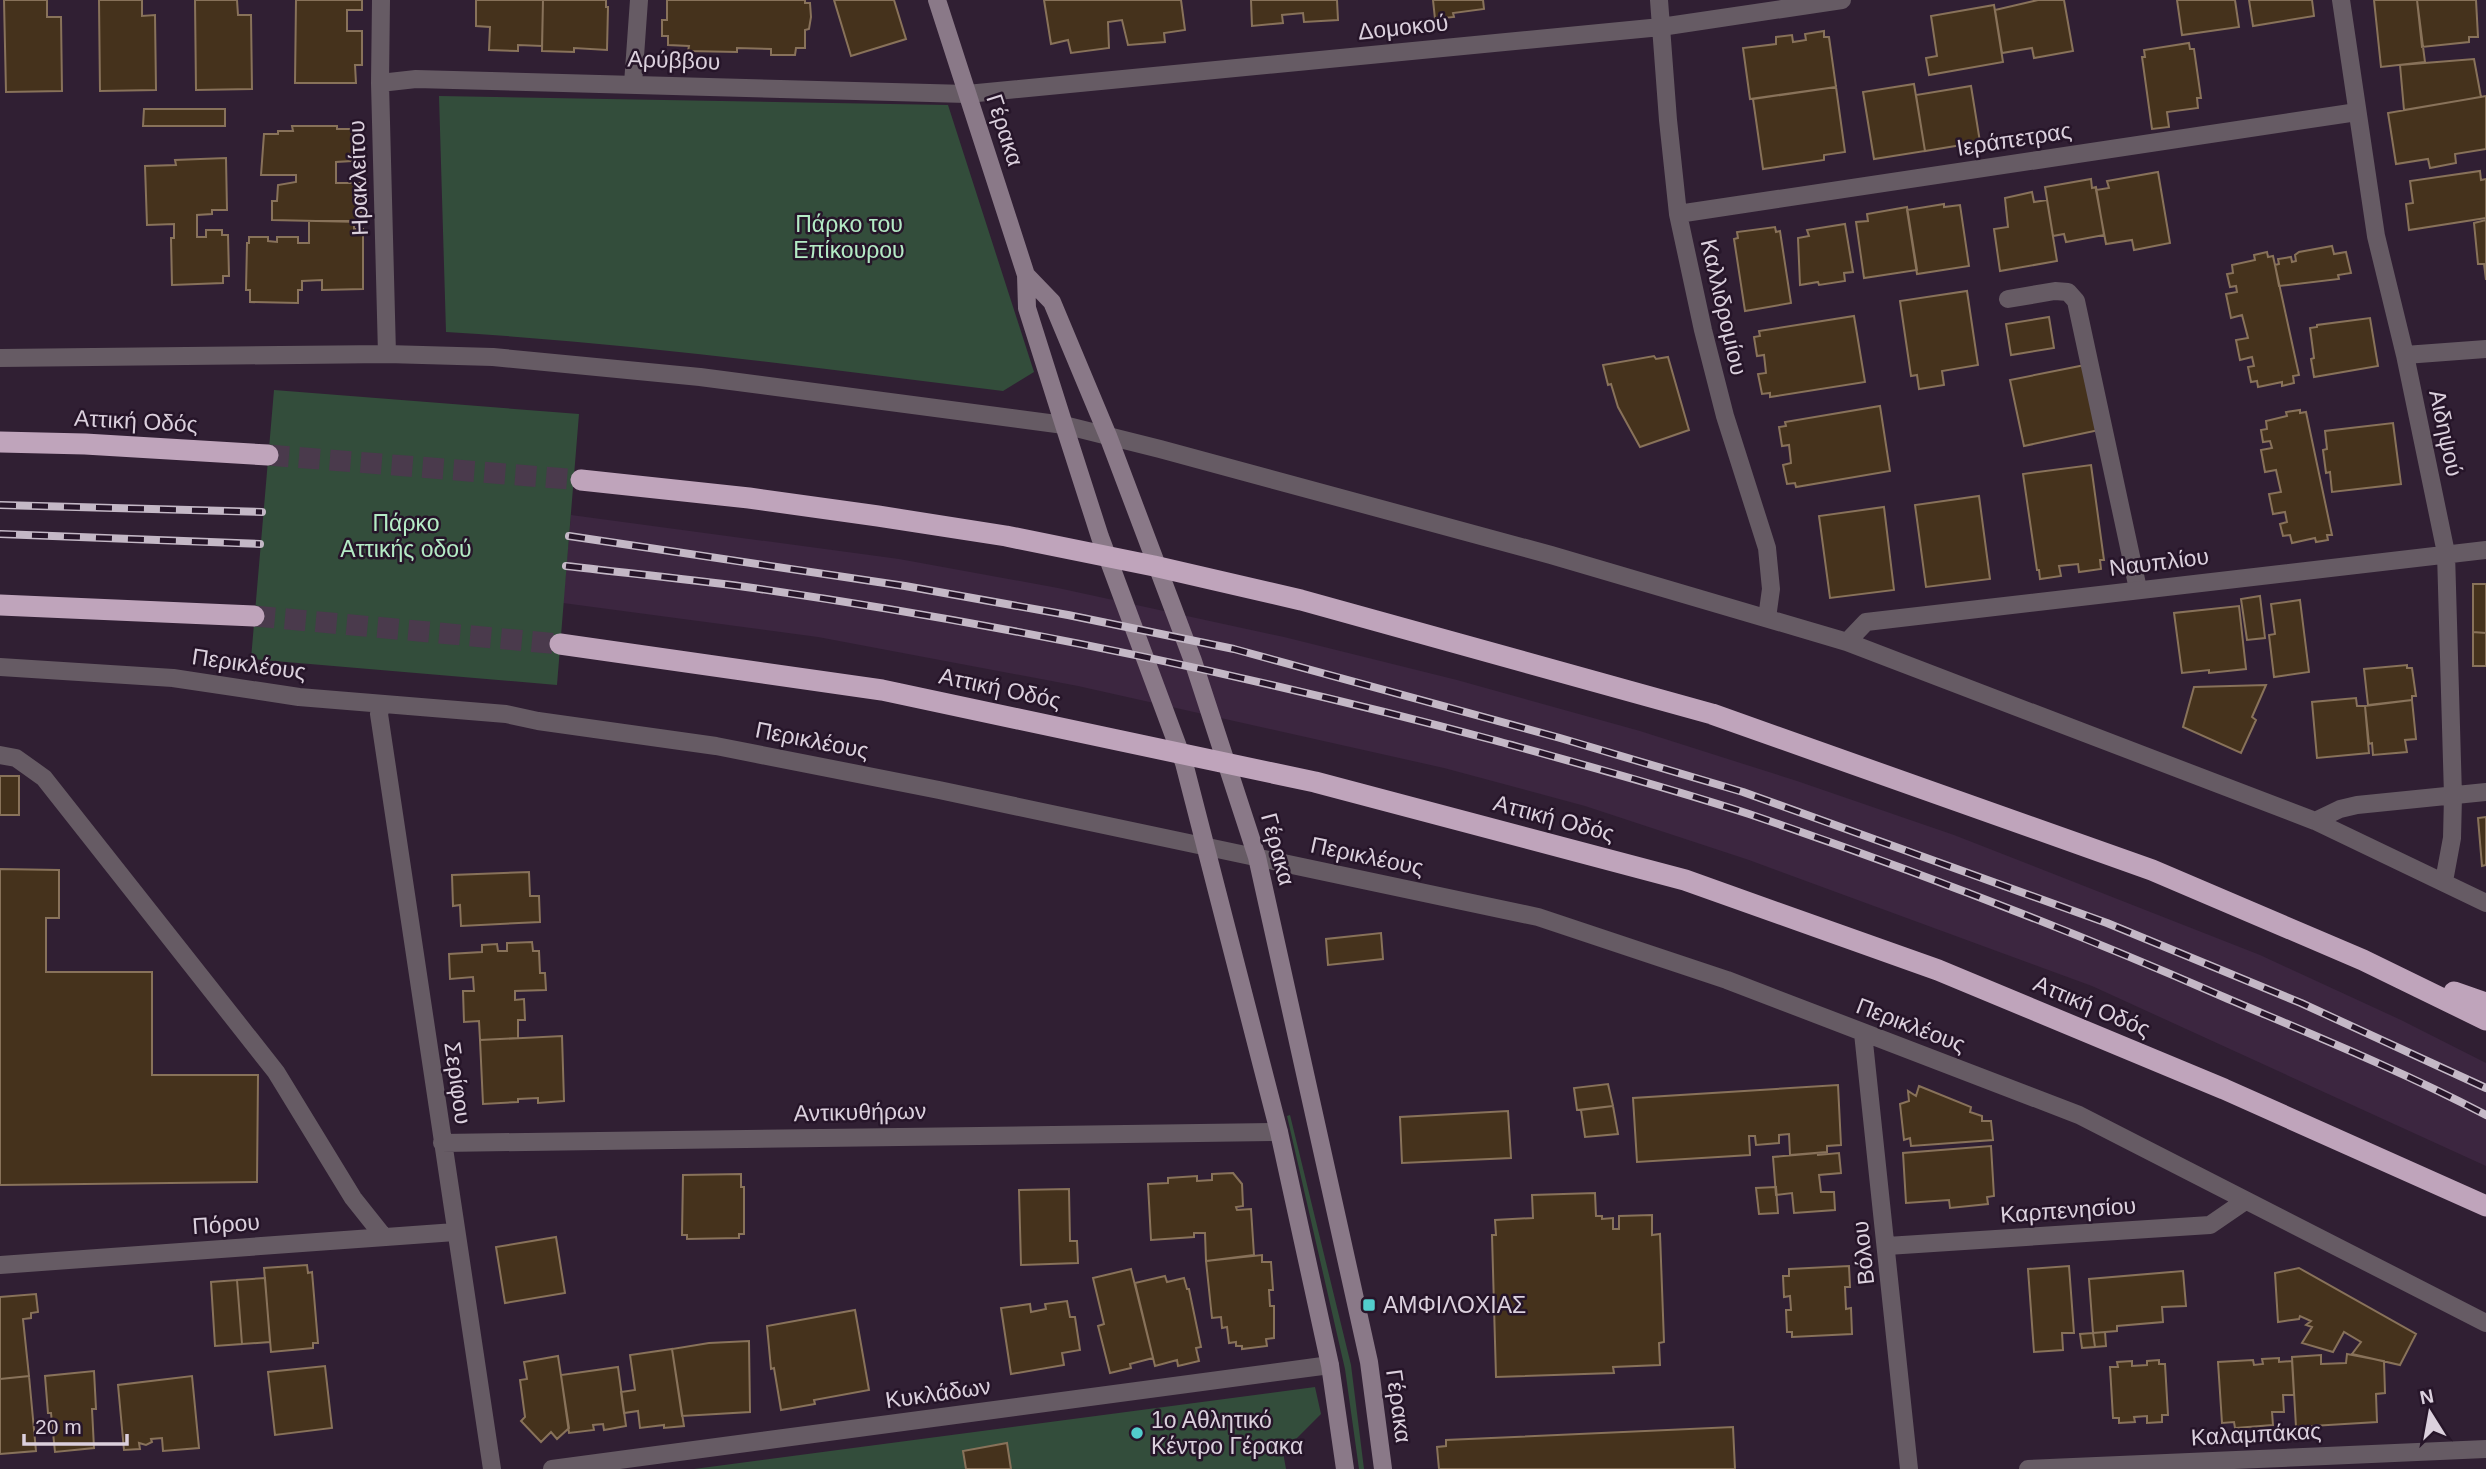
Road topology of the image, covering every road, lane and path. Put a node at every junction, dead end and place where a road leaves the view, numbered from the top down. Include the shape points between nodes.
1 (381, 0) edge
2 (639, 0) edge
3 (937, 0) edge
4 (1658, 0) edge
5 (1842, 0) edge
6 (2341, 0) edge
7 (1661, 27) junction
8 (380, 83) junction
9 (632, 84) junction
10 (967, 94) junction
11 (2357, 112) junction
12 (1678, 214) junction
13 (1026, 275) junction
14 (2008, 299) dead end
15 (2486, 349) edge
16 (387, 354) junction
17 (2405, 355) junction
18 (0, 358) edge
19 (1064, 425) junction
20 (1108, 436) junction
21 (0, 442) edge
22 (268, 455) tunnel mouth
23 (581, 480) tunnel mouth
24 (2486, 550) edge
25 (2446, 553) junction
26 (2137, 589) junction
27 (0, 605) edge
28 (254, 616) tunnel mouth
29 (1767, 618) junction
30 (1847, 642) junction
31 (560, 643) tunnel mouth
32 (0, 667) edge
33 (382, 704) junction
34 (0, 755) edge
35 (2486, 792) edge
36 (2453, 796) junction
37 (2315, 821) junction
38 (1206, 845) junction
39 (1257, 857) junction
40 (2444, 881) junction
41 (2486, 902) edge
42 (2363, 960) junction
43 (2486, 1003) edge
44 (2486, 1020) edge
45 (1863, 1032) junction
46 (1279, 1132) junction
47 (442, 1143) junction
48 (2245, 1201) junction
49 (2486, 1206) edge
50 (455, 1232) junction
51 (384, 1237) junction
52 (1886, 1246) junction
53 (0, 1265) edge
54 (2486, 1323) edge
55 (1330, 1365) junction
56 (2486, 1448) edge
57 (492, 1469) edge
58 (552, 1469) edge
59 (1345, 1469) edge
60 (1382, 1469) edge
61 (1909, 1469) edge
62 (2028, 1469) edge

1 - 8 street, Ηρακλείτου
2 - 9 street
3 - 10 street, Γέρακα
4 - 7 street, Καλλιδρομίου
5 - 7 street, Δομοκού
6 - 11 street, Αιδηψού
7 - 10 street, Δομοκού
7 - 12 street, Καλλιδρομίου
8 - 9 street, Αρύββου via 416,79
8 - 16 street, Ηρακλείτου
9 - 10 street, Αρύββου
10 - 13 street, Γέρακα
11 - 12 street, Ιεράπετρας
11 - 17 street, Αιδηψού via 2376,236
12 - 29 street, Καλλιδρομίου via 1722,404 1767,548 1771,589
13 - 19 street, Γέρακα via 1027,308
13 - 20 street, Γέρακα via 1052,302
14 - 26 street via 2055,291 2068,292 2076,301
15 - 17 street
16 - 18 street
16 - 19 street via 506,358 687,375
17 - 25 street, Αιδηψού
19 - 20 street
19 - 38 street, Γέρακα via 1100,537 1184,763
20 - 29 street
20 - 39 street, Γέρακα via 1193,661
21 - 22 highway, Αττική Οδός
23 - 42 highway via 749,498 1006,536 1301,600 1712,715 2152,870
24 - 25 street, Ναυπλίου
25 - 26 street, Ναυπλίου
25 - 36 street, Αιδηψού
26 - 30 street, Ναυπλίου via 1866,622
27 - 28 highway
29 - 30 street
30 - 37 street
31 - 49 highway, Αττική Οδός via 882,690 1315,782 1685,880 1938,970 2224,1089
32 - 33 street, Περικλέους via 173,678
33 - 38 street, Περικλέους via 506,714 716,746
33 - 47 street, Σερίφου via 379,714
34 - 51 street via 16,758 44,778 276,1072 353,1198
35 - 36 street
36 - 37 street via 2357,805
36 - 40 street, Αιδηψού
37 - 40 street
38 - 39 street, Περικλέους
38 - 46 street, Γέρακα
39 - 45 street, Περικλέους via 1538,917 1727,980
39 - 60 street, Γέρακα via 1368,1362
40 - 41 street
42 - 43 highway
42 - 44 highway
45 - 48 street, Περικλέους via 2079,1115
45 - 52 street, Βόλου
46 - 47 street, Αντικυθήρων
46 - 55 street, Γέρακα
47 - 50 street, Σερίφου
48 - 52 street, Καρπενησίου via 2210,1225
48 - 54 street, Περικλέους
50 - 51 street, Πόρου
50 - 57 street, Σερίφου
51 - 53 street, Πόρου
52 - 61 street, Βόλου
55 - 58 street, Κυκλάδων
55 - 59 street, Γέρακα
56 - 62 street, Καλαμπάκας

